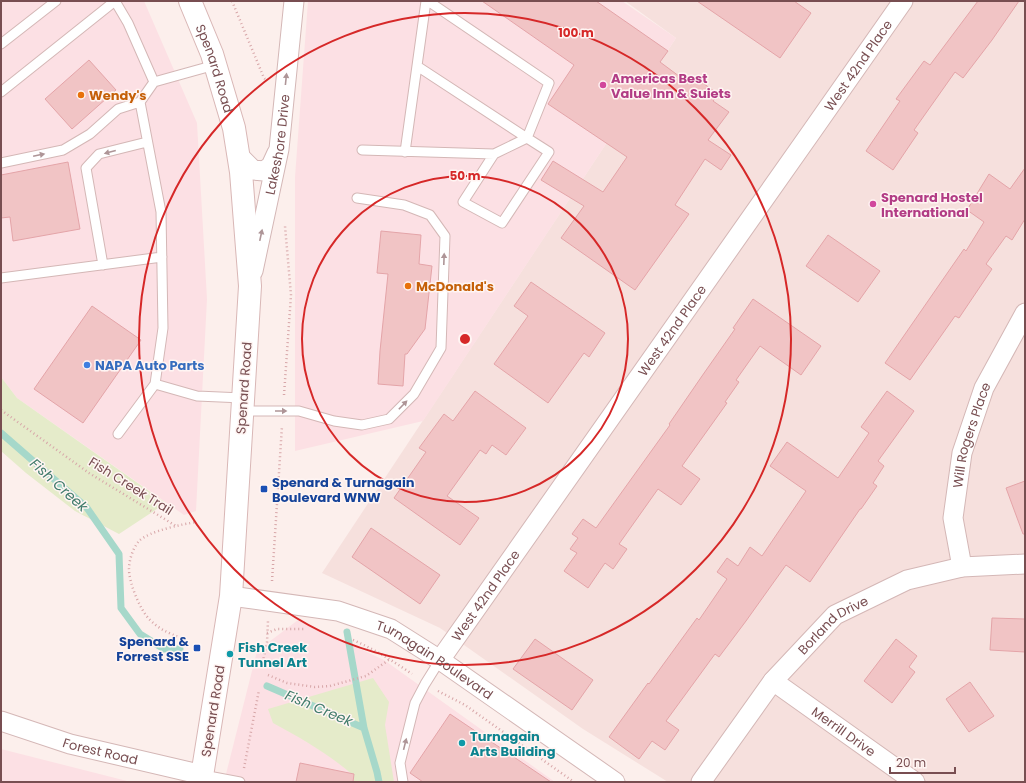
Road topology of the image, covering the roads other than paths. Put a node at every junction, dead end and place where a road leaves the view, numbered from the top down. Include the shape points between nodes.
1 (56, 1) edge
2 (190, 1) edge
3 (294, 1) edge
4 (427, 1) edge
5 (903, 1) edge
6 (1, 44) edge
7 (215, 65) junction
8 (417, 66) junction
9 (154, 82) junction
10 (1, 92) edge
11 (140, 102) junction
12 (527, 138) junction
13 (147, 142) junction
14 (279, 149) junction
15 (362, 150) dead end
16 (405, 152) junction
17 (494, 154) junction
18 (238, 155) junction
19 (1, 163) edge
20 (357, 198) dead end
21 (162, 257) junction
22 (103, 264) junction
23 (1, 278) edge
24 (250, 286) junction
25 (1025, 313) edge
26 (155, 384) junction
27 (243, 404) junction
28 (118, 434) dead end
29 (1025, 564) edge
30 (962, 567) junction
31 (230, 596) junction
32 (440, 660) junction
33 (773, 681) junction
34 (1, 721) edge
35 (202, 778) edge
36 (241, 778) edge
37 (403, 782) edge
38 (613, 782) edge
39 (701, 782) edge
40 (915, 782) edge

1 - 6 lane
2 - 7 main road, Spenard Road
14 -> 3 street, Lakeshore Drive
4 - 8 lane
4 - 12 lane via 549,83
5 - 32 street, West 42nd Place
7 - 9 lane
7 - 18 main road, Spenard Road via 234,128
8 - 12 lane
8 - 16 lane
9 - 10 lane via 128,23 115,1
9 - 11 lane
11 - 13 lane
19 -> 11 lane via 63,150 90,134 118,109
12 - 17 lane
12 - 17 lane via 549,152 502,223 463,202
13 - 21 lane via 161,212
13 -> 22 lane via 99,154 86,168
14 - 18 street via 271,166 264,171 253,170
24 -> 14 street, Lakeshore Drive
15 - 16 lane
16 - 17 lane
18 - 24 main road, Spenard Road
27 -> 20 lane via 299,411 334,421 362,425 389,420 414,394 441,348 445,236 430,215 404,204
21 - 22 lane
21 - 26 lane via 163,328
22 - 23 lane
24 - 27 main road, Spenard Road
25 - 30 street, Will Rogers Place via 984,388 962,453 953,518
26 - 27 lane via 197,396
26 - 28 lane
27 - 31 main road, Spenard Road
29 - 30 street, Borland Drive
30 - 33 street, Borland Drive via 907,580 835,615
31 - 32 street, Turnagain Boulevard via 338,610 391,629
31 - 35 main road, Spenard Road
37 -> 32 lane via 400,763 415,703
32 - 38 street, Turnagain Boulevard
33 - 39 street, Borland Drive
33 - 40 street, Merrill Drive
34 - 35 street, Forest Road via 70,744
35 - 36 lane

